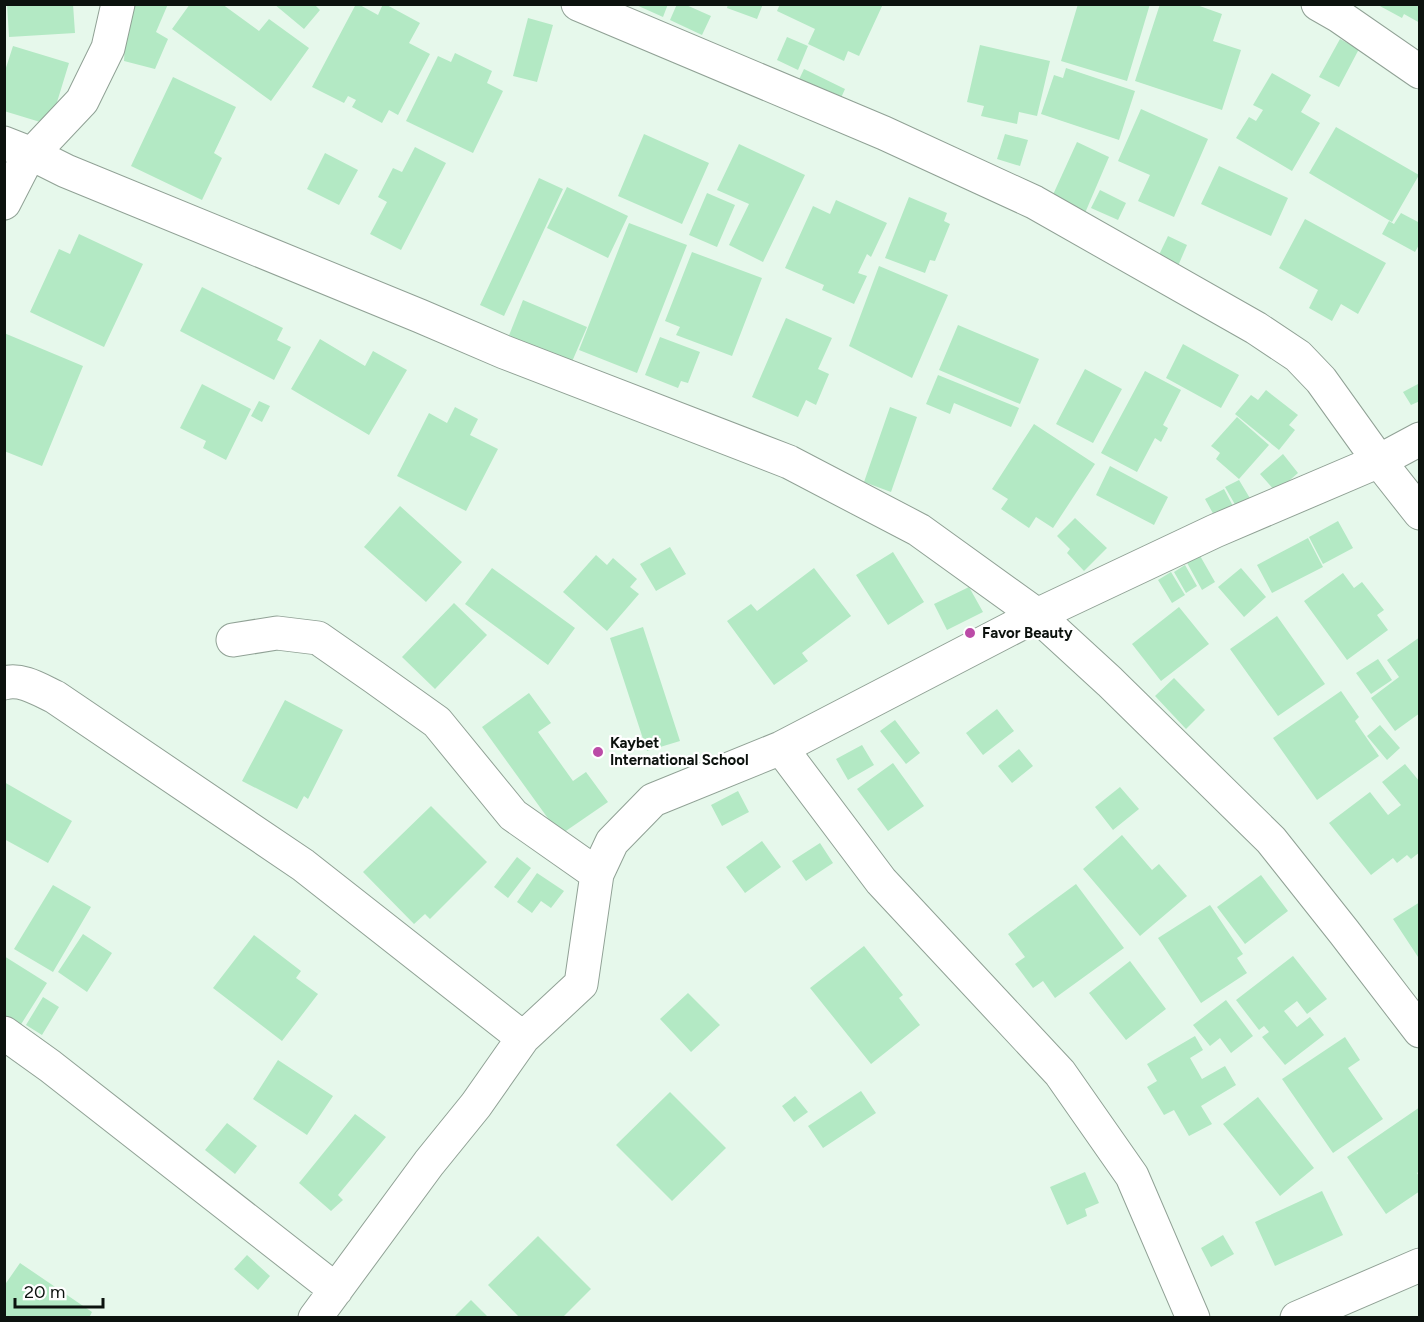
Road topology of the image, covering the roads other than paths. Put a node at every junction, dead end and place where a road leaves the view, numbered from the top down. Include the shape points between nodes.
1 (118, 4) edge
2 (578, 4) edge
3 (1318, 4) edge
4 (1419, 72) edge
5 (18, 149) edge
6 (4, 204) edge
7 (1419, 440) edge
8 (1379, 461) junction
9 (1419, 513) edge
10 (1037, 615) junction
11 (233, 640) dead end
12 (4, 683) edge
13 (781, 748) junction
14 (597, 874) junction
15 (1419, 1031) edge
16 (4, 1033) edge
17 (523, 1038) junction
18 (1419, 1265) edge
19 (336, 1290) junction
20 (315, 1317) edge
21 (1193, 1317) edge
22 (1297, 1317) edge

1 - 5 street via 108,48 82,101
2 - 8 street via 884,133 1034,202 1298,356 1322,380
3 - 4 street
5 - 6 street via 23,166
5 - 10 street via 504,352 789,462 919,530
7 - 8 street
8 - 9 street
8 - 10 street via 1215,531
10 - 13 street
10 - 15 street via 1271,840
11 - 14 street via 277,633 318,638 437,722 513,815
12 - 17 street via 28,685 55,697 303,865
13 - 14 street via 653,800 612,842
13 - 21 street via 881,881 1060,1073 1132,1176
14 - 17 street via 581,984
16 - 19 street
17 - 19 street
18 - 22 street
19 - 20 street

